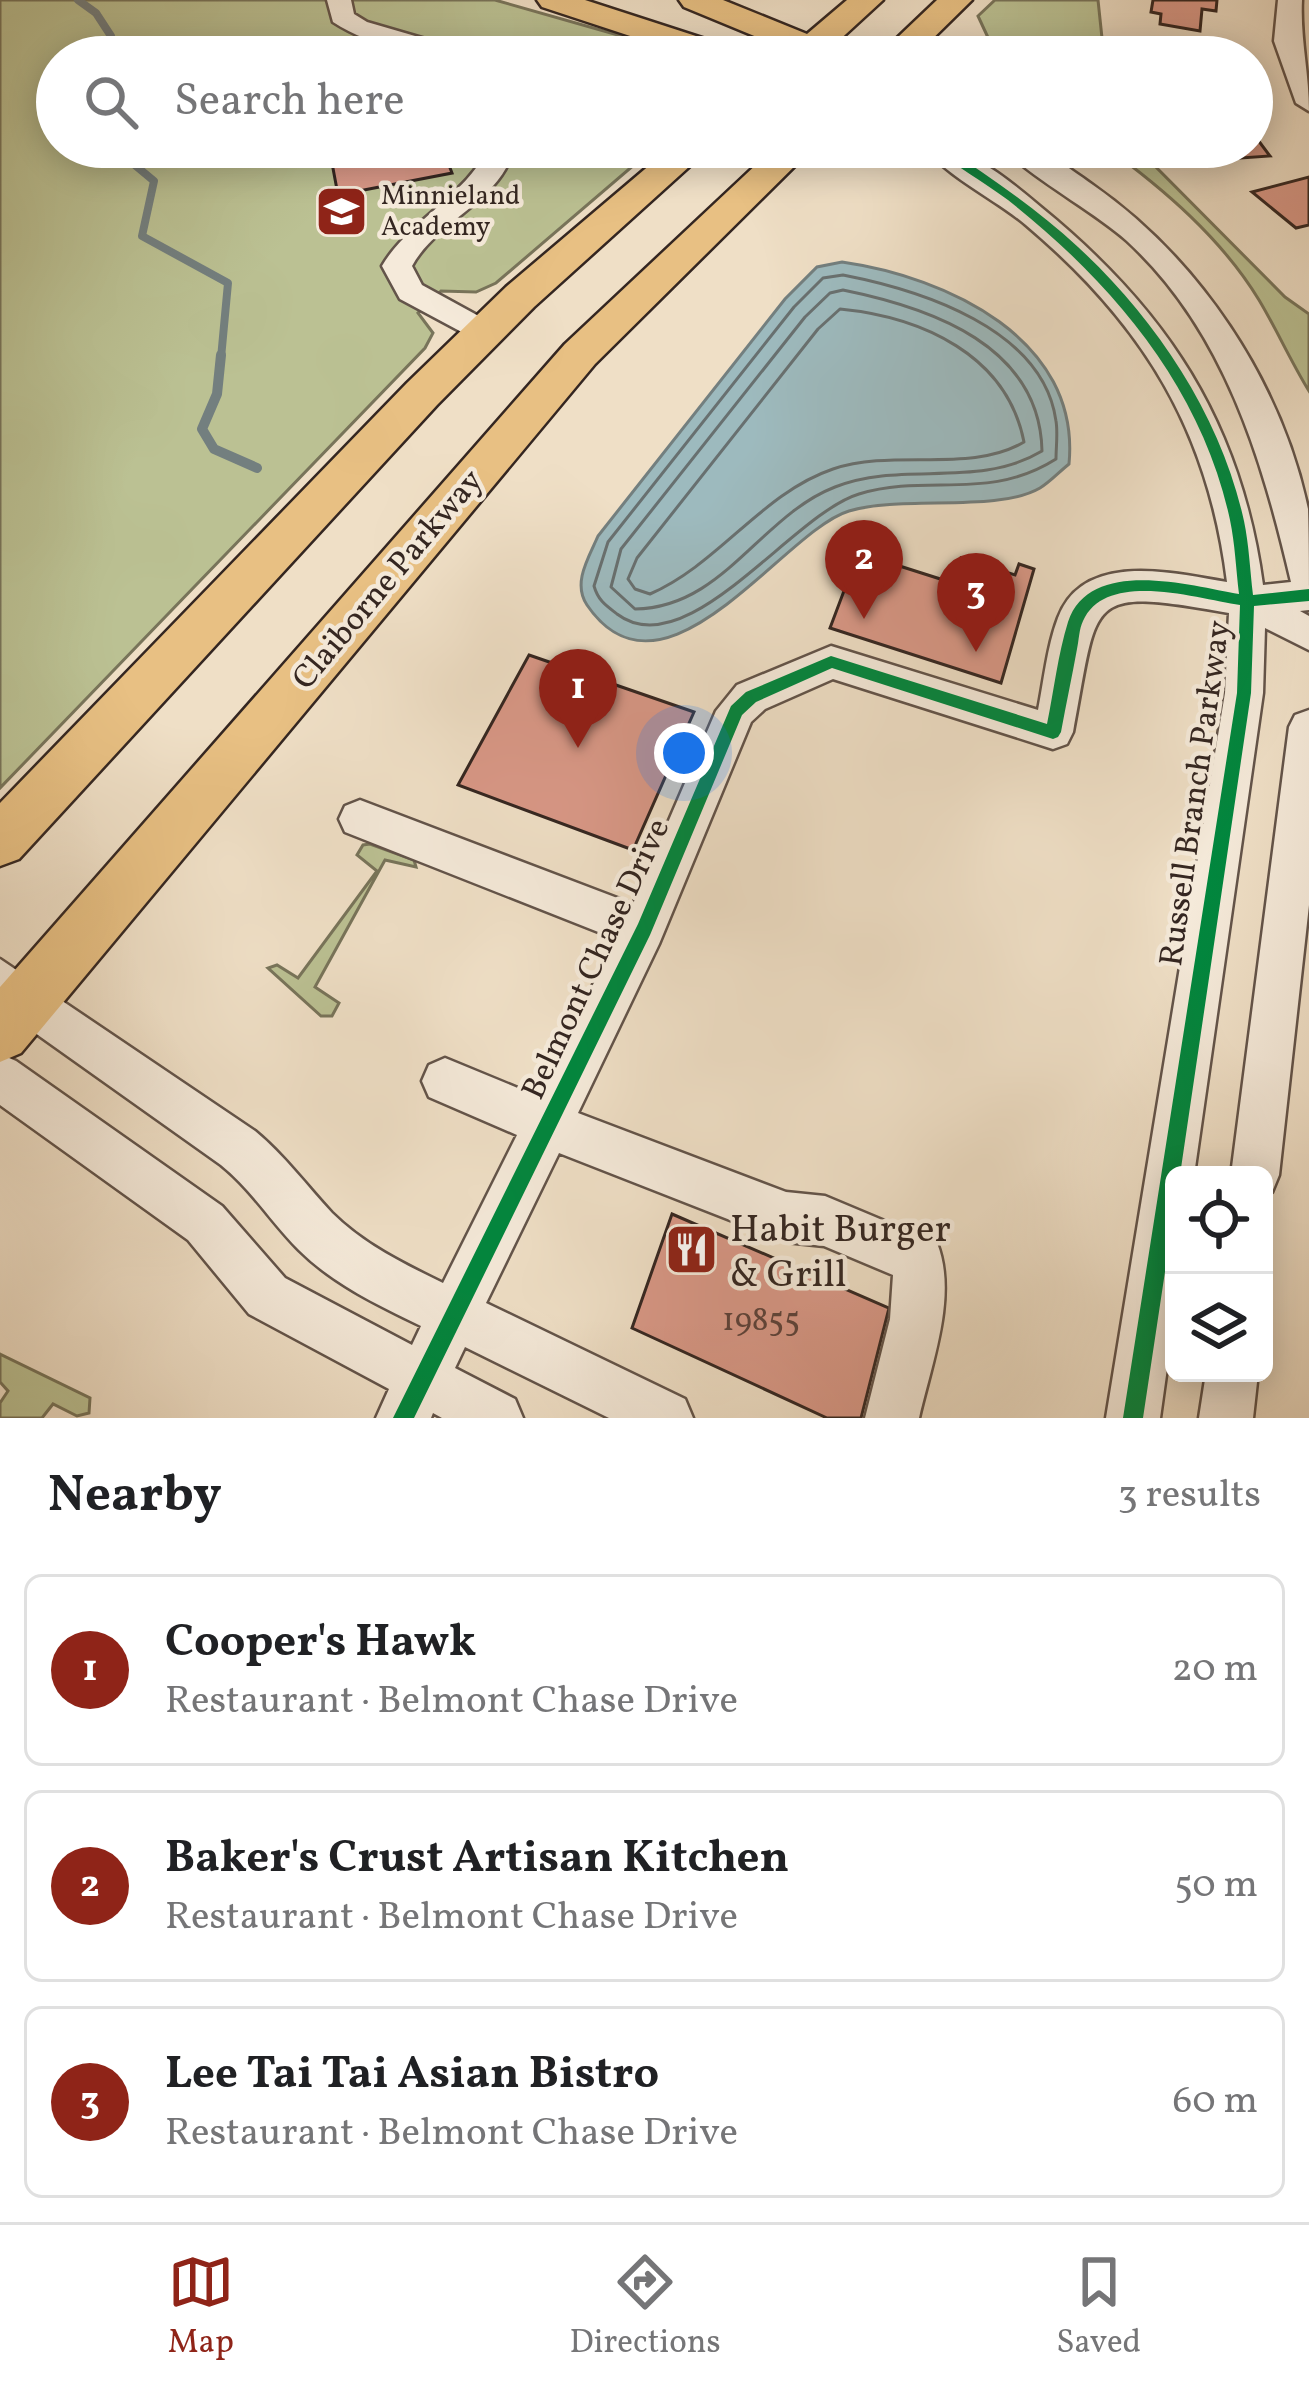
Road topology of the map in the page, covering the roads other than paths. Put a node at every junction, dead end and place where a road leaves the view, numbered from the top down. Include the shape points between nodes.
1 (339, 0) edge
2 (553, 0) edge
3 (695, 0) edge
4 (867, 0) edge
5 (956, 0) edge
6 (1290, 0) edge
7 (389, 36) edge
8 (663, 36) edge
9 (775, 36) edge
10 (832, 36) edge
11 (917, 36) edge
12 (1309, 103) edge
13 (493, 168) edge
14 (669, 168) edge
15 (774, 168) edge
16 (969, 168) edge
17 (1045, 168) edge
18 (484, 333) junction
19 (1309, 582) edge
20 (1309, 595) edge
21 (1249, 601) junction
22 (1309, 634) edge
23 (1309, 727) edge
24 (360, 819) dead end
25 (0, 841) edge
26 (644, 928) junction
27 (10, 1004) edge
28 (0, 1077) edge
29 (446, 1082) dead end
30 (550, 1125) junction
31 (1256, 1166) edge
32 (454, 1316) junction
33 (1231, 1382) edge
34 (413, 1400) edge
35 (496, 1418) edge
36 (666, 1418) edge
37 (892, 1418) edge
38 (1132, 1418) edge
39 (1226, 1418) edge

1 - 7 street via 342,17
2 - 8 main road
3 - 9 main road
4 - 10 main road
5 - 11 main road
6 - 12 street via 1287,41
13 - 18 street via 424,226 397,266 411,292
14 - 18 main road
15 - 27 main road, Claiborne Parkway via 580,354
16 - 21 street, Russell Branch Parkway via 1041,217 1165,347 1217,456
17 - 19 street via 1147,243 1206,316 1265,424
18 - 25 main road
20 - 21 street
21 - 22 street
21 - 26 street, Belmont Chase Drive via 1129,586 1098,592 1076,619 1053,732 831,662 751,697 736,711
21 - 38 street, Russell Branch Parkway via 1244,693
23 - 31 street
24 - 26 street
26 - 30 street, Belmont Chase Drive
27 - 32 street via 238,1148 317,1233 372,1275
28 - 34 street via 206,1223 268,1297
29 - 30 street
30 - 32 street, Belmont Chase Drive
30 - 37 street via 919,1261 916,1319
32 - 34 street, Belmont Chase Drive
32 - 36 street
33 - 39 street
34 - 35 street

